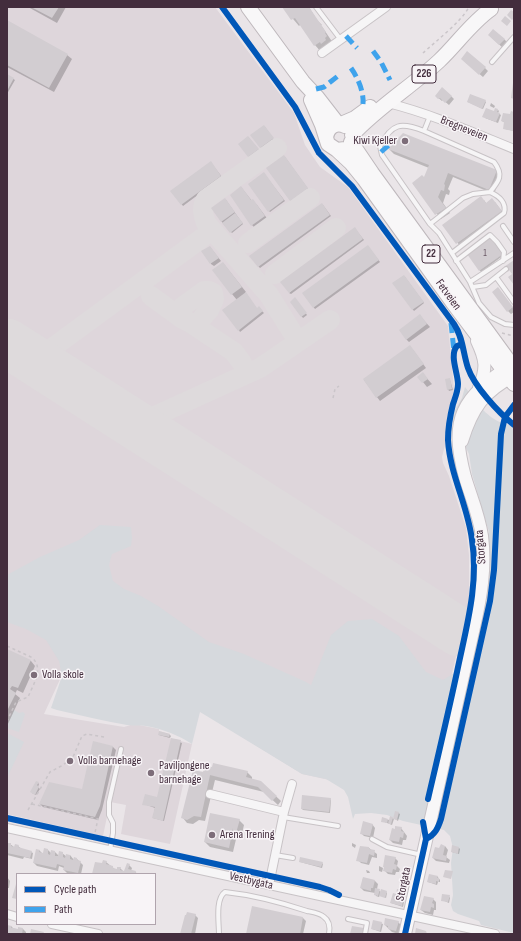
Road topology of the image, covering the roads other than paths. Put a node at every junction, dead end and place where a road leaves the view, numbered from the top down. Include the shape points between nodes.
1 (248, 7) edge
2 (316, 7) edge
3 (386, 7) edge
4 (482, 9) edge
5 (514, 37) edge
6 (341, 40) junction
7 (322, 53) dead end
8 (492, 62) dead end
9 (303, 82) junction
10 (402, 93) junction
11 (388, 103) junction
12 (414, 110) junction
13 (430, 116) junction
14 (340, 124) junction
15 (424, 131) junction
16 (326, 138) junction
17 (352, 138) junction
18 (514, 149) edge
19 (336, 150) junction
20 (490, 192) junction
21 (430, 224) junction
22 (503, 226) dead end
23 (514, 242) edge
24 (452, 253) junction
25 (514, 253) edge
26 (456, 261) junction
27 (503, 261) junction
28 (506, 269) dead end
29 (496, 277) junction
30 (470, 282) junction
31 (473, 287) junction
32 (514, 302) edge
33 (514, 325) edge
34 (471, 327) junction
35 (512, 372) edge
36 (478, 390) junction
37 (460, 450) junction
38 (121, 749) dead end
39 (292, 784) dead end
40 (210, 794) dead end
41 (283, 815) junction
42 (338, 826) dead end
43 (7, 828) edge
44 (372, 840) dead end
45 (110, 850) junction
46 (275, 855) junction
47 (422, 856) junction
48 (293, 858) dead end
49 (269, 885) junction
50 (409, 915) junction
51 (348, 919) dead end
52 (57, 925) edge
53 (98, 934) edge
54 (219, 934) edge
55 (329, 934) edge
56 (365, 934) edge
57 (405, 934) edge
58 (495, 934) edge

1 - 9 highway, 22
2 - 6 lane
3 - 6 street
4 - 10 highway, 226 via 477,20 439,61
4 - 14 highway, 226 via 429,60 365,111
5 - 8 lane
6 - 7 street
9 - 14 highway, 22
9 - 16 highway, 22
10 - 11 highway, 226
10 - 12 street
11 - 12 street, Bregneveien
11 - 17 highway, 226 via 367,120
12 - 13 street, Bregneveien
13 - 15 lane
13 - 18 street, Bregneveien
14 - 16 highway via 329,128
14 - 17 highway, 22 via 347,127
15 - 20 lane via 494,162 500,174 499,181
15 - 21 lane via 402,125 395,127 384,137 380,146 382,155
16 - 19 highway, 22 via 330,147
17 - 19 highway via 347,148
17 - 35 highway, Fetveien / 22 via 372,173
19 - 34 highway, Fetveien / 22 via 364,179
20 - 21 lane via 464,198
20 - 24 lane via 504,203 504,213
21 - 24 lane
22 - 23 lane
24 - 26 lane
25 - 27 lane
26 - 27 lane via 490,235 504,252
26 - 30 lane
27 - 30 lane
28 - 29 lane
29 - 31 lane via 486,285
29 - 32 lane
30 - 31 lane
31 - 33 lane via 479,303 491,317 505,324
34 - 35 highway, Fetveien / 22
34 - 36 main road via 485,360 484,375
35 - 36 main road, Storgata
35 - 37 main road, Storgata via 476,406
36 - 37 main road, Storgata via 461,417 458,435
37 - 47 main road, Storgata via 465,477 481,530 483,579
38 - 45 lane via 108,802 109,815 113,823
39 - 41 street
40 - 41 street
41 - 42 lane
41 - 46 street
43 - 45 street, Vestbygata
44 - 47 lane, Storgata via 387,847
45 - 49 street, Vestbygata
46 - 48 lane
46 - 49 street
47 - 50 main road, Storgata
49 - 50 street, Vestbygata
50 - 57 main road, Storgata
50 - 58 street, Vestbygata
51 - 56 lane via 367,923
52 - 53 street
54 - 55 lane via 218,913 221,897 225,892 277,902 320,915 327,920

